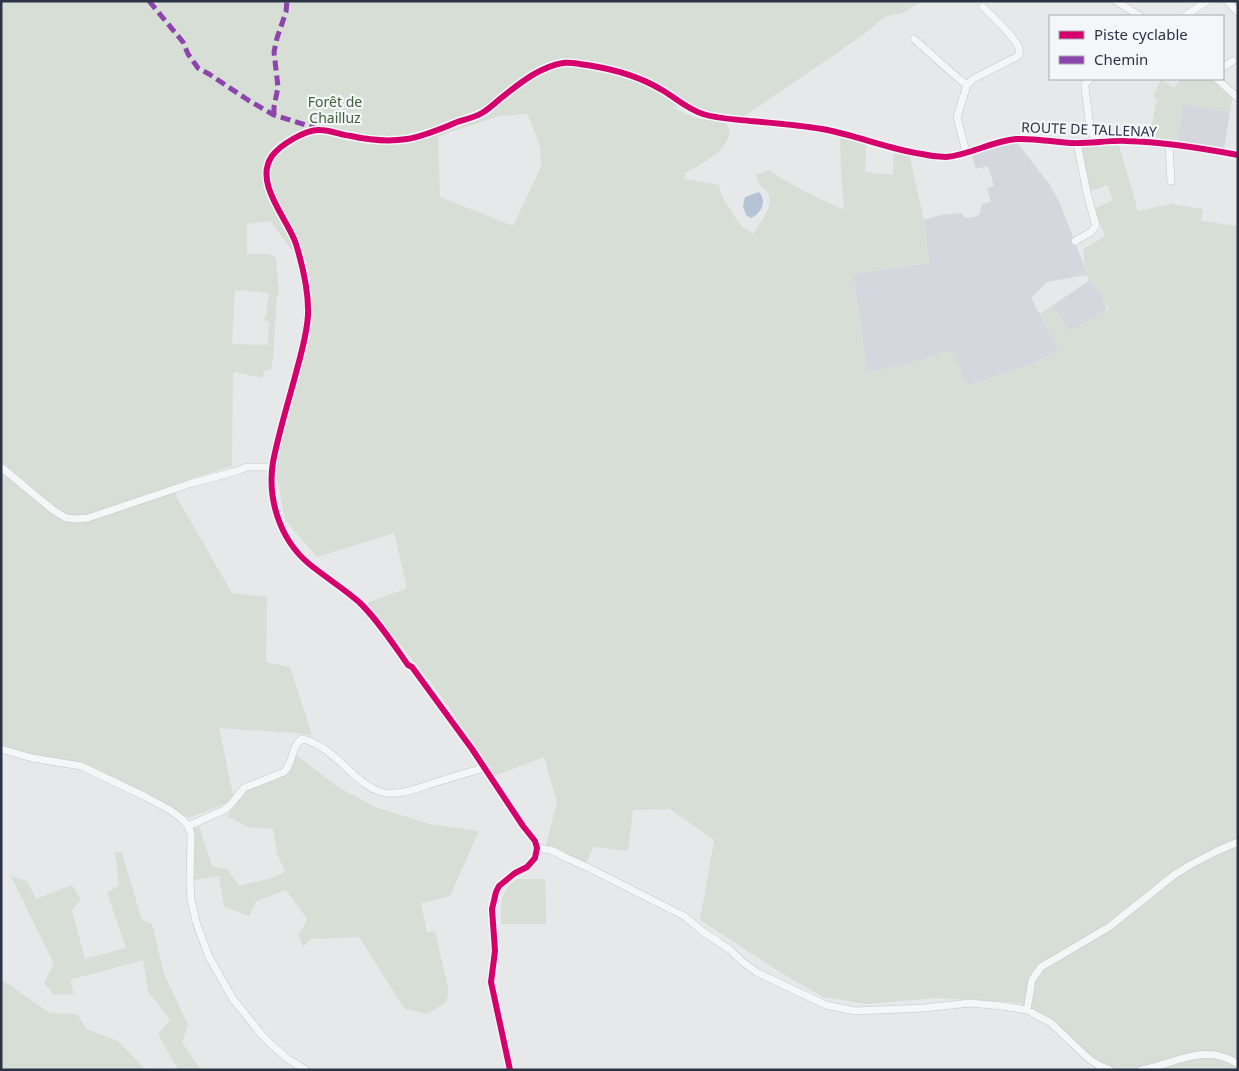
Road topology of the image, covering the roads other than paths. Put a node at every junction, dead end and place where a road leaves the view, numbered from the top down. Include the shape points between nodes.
1 (1116, 1) edge
2 (1207, 1) edge
3 (1228, 1) edge
4 (983, 7) dead end
5 (1238, 12) edge
6 (1138, 15) edge
7 (1186, 15) edge
8 (914, 39) dead end
9 (1233, 61) dead end
10 (1224, 66) edge
11 (1089, 80) edge
12 (1218, 80) edge
13 (967, 85) junction
14 (1238, 98) edge
15 (1096, 142) junction
16 (1077, 143) junction
17 (1169, 144) junction
18 (966, 152) junction
19 (1238, 155) edge
20 (1238, 160) edge
21 (1171, 181) dead end
22 (1076, 241) dead end
23 (1, 467) edge
24 (272, 467) junction
25 (1, 749) edge
26 (485, 768) junction
27 (188, 826) junction
28 (1238, 842) edge
29 (537, 848) junction
30 (1027, 1010) junction
31 (1238, 1064) edge
32 (306, 1070) edge
33 (510, 1070) edge
34 (1110, 1070) edge
35 (1141, 1070) edge

1 - 6 street
2 - 7 street
3 - 5 street
4 - 13 street via 1015,42 1020,53
8 - 13 street
9 - 10 street
11 - 15 street via 1085,88 1090,127
12 - 14 street
13 - 18 street via 957,117
15 - 16 street, ROUTE DE TALLENAY
15 - 17 street, ROUTE DE TALLENAY via 1123,140
16 - 18 street, ROUTE DE TALLENAY via 1022,139
16 - 22 street via 1096,226
17 - 19 street, ROUTE DE TALLENAY
17 - 21 street, ROUTE DE TALLENAY
18 - 24 street, ROUTE DE TALLENAY via 947,157 932,156 841,132 718,118 687,108 668,93 630,76 564,63 533,75 484,112 410,138 388,141 317,129 294,138 270,158 268,185 295,241 306,288 308,314
19 - 20 street
23 - 24 street via 52,510 66,518 76,519 88,518 247,467
24 - 26 street, ROUTE DE TALLENAY via 273,501 286,537 307,562 338,584 374,619
25 - 27 street via 81,766 170,810
26 - 27 street via 399,792 380,792 369,787 322,747 302,739 295,746 289,768 284,772 244,788 224,810
26 - 29 street, ROUTE DE TALLENAY
27 - 32 street via 191,834 191,899 209,957 232,999 262,1036
28 - 30 street via 1174,875 1109,927 1041,967 1032,980
29 - 30 street via 552,850 684,916 758,973 826,1005 855,1010 970,1003
29 - 33 street via 532,862 499,886 492,909 495,950 491,982
30 - 34 street via 1051,1023 1088,1058
31 - 35 street via 1223,1056 1201,1054

